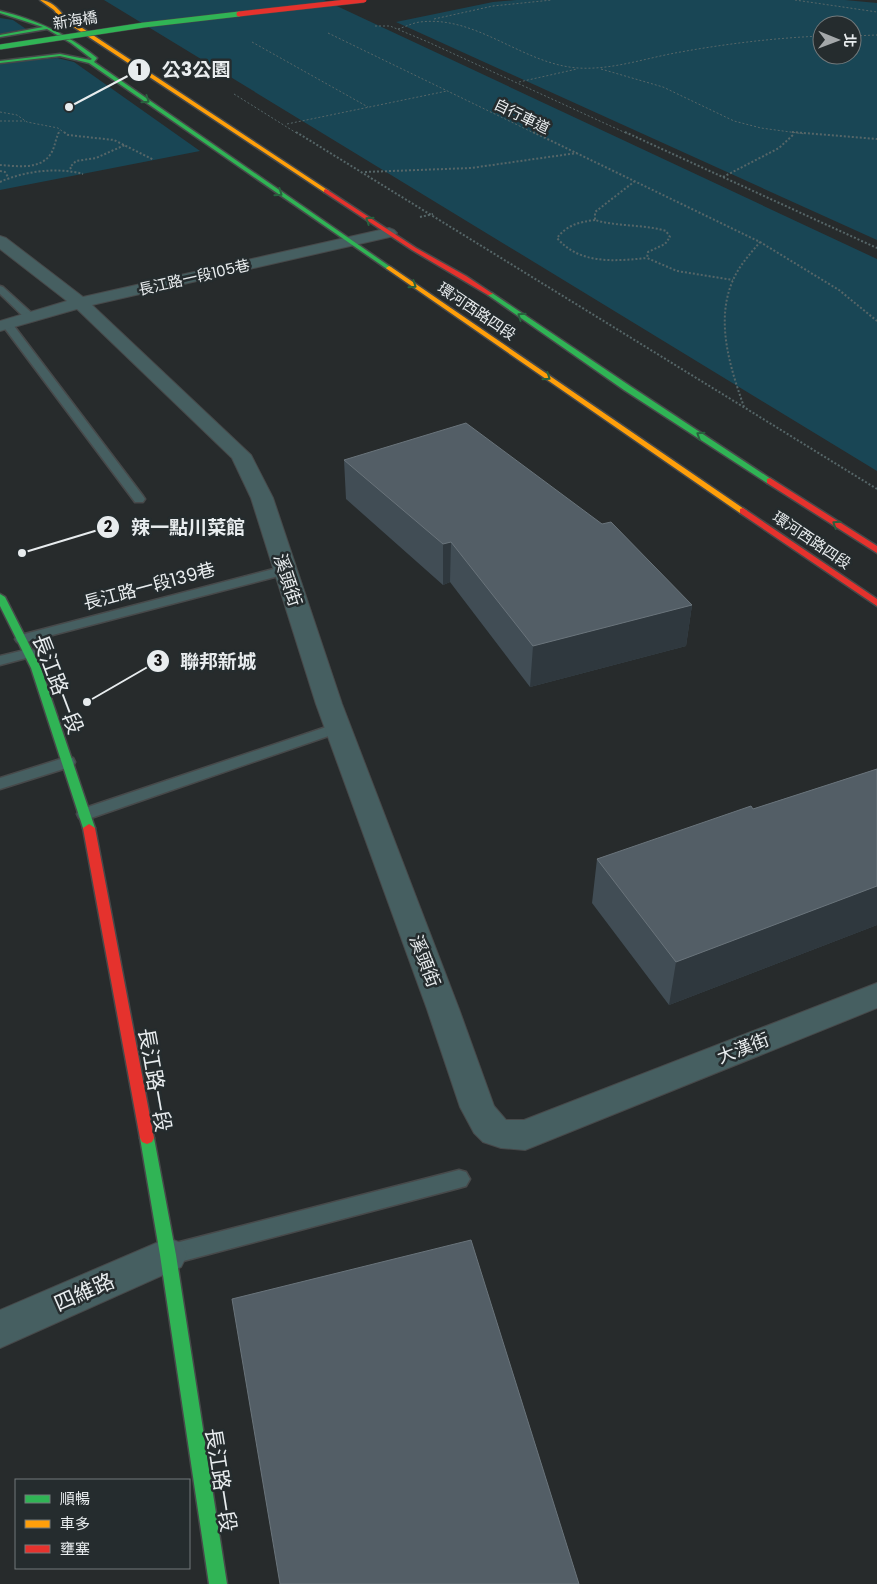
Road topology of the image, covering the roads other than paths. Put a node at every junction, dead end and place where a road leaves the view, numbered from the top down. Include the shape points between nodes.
1 (42, 0) edge
2 (324, 0) edge
3 (364, 0) edge
4 (0, 2) edge
5 (0, 12) edge
6 (225, 15) junction
7 (62, 17) junction
8 (52, 27) junction
9 (91, 35) junction
10 (0, 36) edge
11 (72, 39) junction
12 (0, 40) edge
13 (0, 47) edge
14 (0, 52) edge
15 (0, 60) edge
16 (92, 62) junction
17 (390, 233) junction
18 (0, 241) edge
19 (349, 241) junction
20 (0, 289) edge
21 (80, 303) junction
22 (31, 318) junction
23 (4, 325) edge
24 (139, 499) dead end
25 (877, 550) edge
26 (285, 570) junction
27 (0, 597) edge
28 (877, 603) edge
29 (22, 639) junction
30 (29, 653) junction
31 (0, 661) edge
32 (338, 728) junction
33 (67, 762) junction
34 (0, 784) edge
35 (85, 814) junction
36 (877, 995) edge
37 (608, 1101) joint
38 (459, 1179) dead end
39 (168, 1255) junction
40 (0, 1329) edge
41 (218, 1584) edge

1 - 7 street
2 - 12 street, 新海橋 via 151,18
3 - 6 street, 新海橋, bridge
4 - 7 street
5 - 8 street
6 - 13 street, 新海橋, bridge
6 - 15 street, bridge
7 - 9 street, 環河西路四段
8 - 10 street
8 - 11 street
9 - 11 street
17 -> 9 street, 環河西路四段
11 - 14 street
11 - 16 street, 環河西路四段 via 95,59
15 - 16 street via 60,55
16 -> 19 street, 環河西路四段
17 - 19 street, 長江路一段105巷
25 -> 17 street, 環河西路四段 via 627,388 464,277
18 - 21 street, 溪頭街
19 - 21 street, 長江路一段105巷
19 -> 28 street, 環河西路四段
20 - 22 lane
21 - 22 street, 長江路一段105巷
21 - 26 street, 溪頭街 via 241,455 262,498
22 - 23 street, 長江路一段105巷
23 - 24 lane
26 - 29 lane, 長江路一段139巷
26 - 32 street, 溪頭街
27 - 29 street, 長江路一段
29 - 30 street, 長江路一段
30 - 31 lane
30 - 33 street, 長江路一段
32 - 35 lane
32 - 37 street, 溪頭街 via 480,1114 490,1129 500,1134 525,1135
33 - 34 lane
33 - 35 street, 長江路一段
35 - 39 street, 長江路一段
36 - 37 street, 大漢街
38 - 39 lane
39 - 40 street, 四維路
39 - 41 street, 長江路一段

